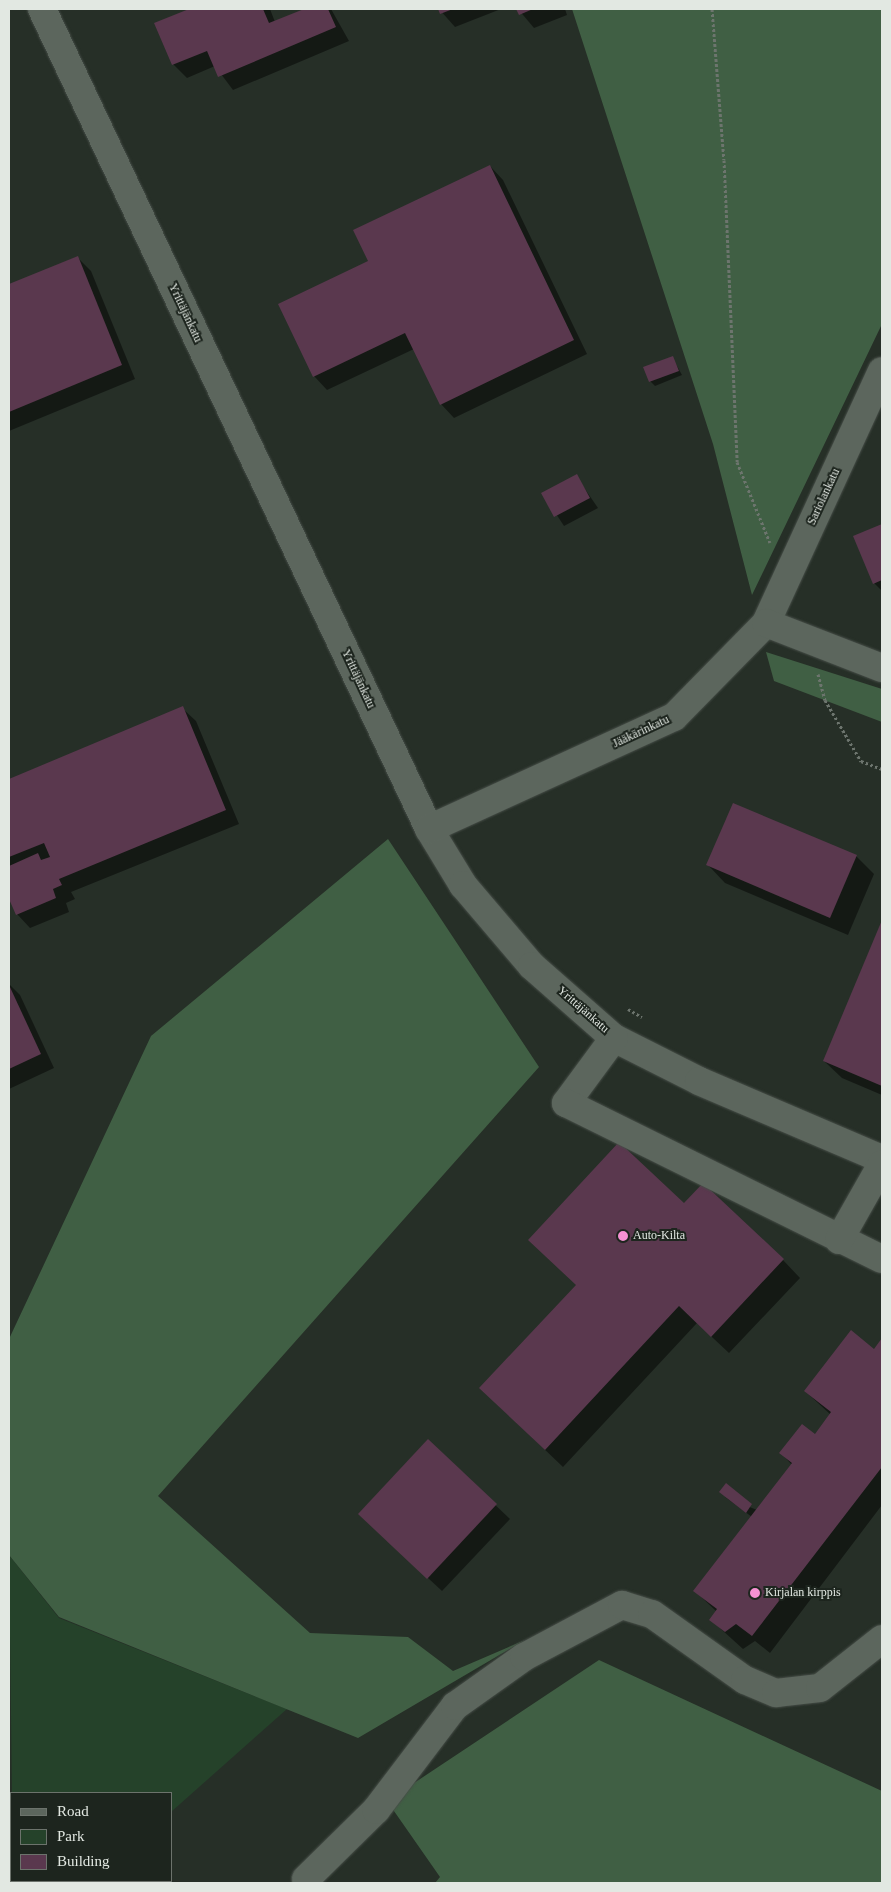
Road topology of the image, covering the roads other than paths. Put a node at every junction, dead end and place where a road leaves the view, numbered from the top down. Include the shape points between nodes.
1 (42, 9) edge
2 (882, 371) edge
3 (766, 623) junction
4 (882, 668) edge
5 (429, 829) junction
6 (614, 1038) junction
7 (882, 1159) edge
8 (882, 1164) edge
9 (839, 1240) junction
10 (882, 1259) edge
11 (882, 1640) edge
12 (306, 1879) dead end

1 - 5 street, Yrittäjänkatu
2 - 3 street, Sariolankatu
3 - 4 street
3 - 5 street, Jääkärinkatu via 674,717
5 - 6 street, Yrittäjänkatu via 463,886 532,966
6 - 7 street, Yrittäjänkatu via 699,1081
6 - 9 street via 566,1103
8 - 9 street
9 - 10 street
11 - 12 street via 820,1688 776,1693 745,1680 652,1614 622,1605 524,1657 455,1706 376,1810

